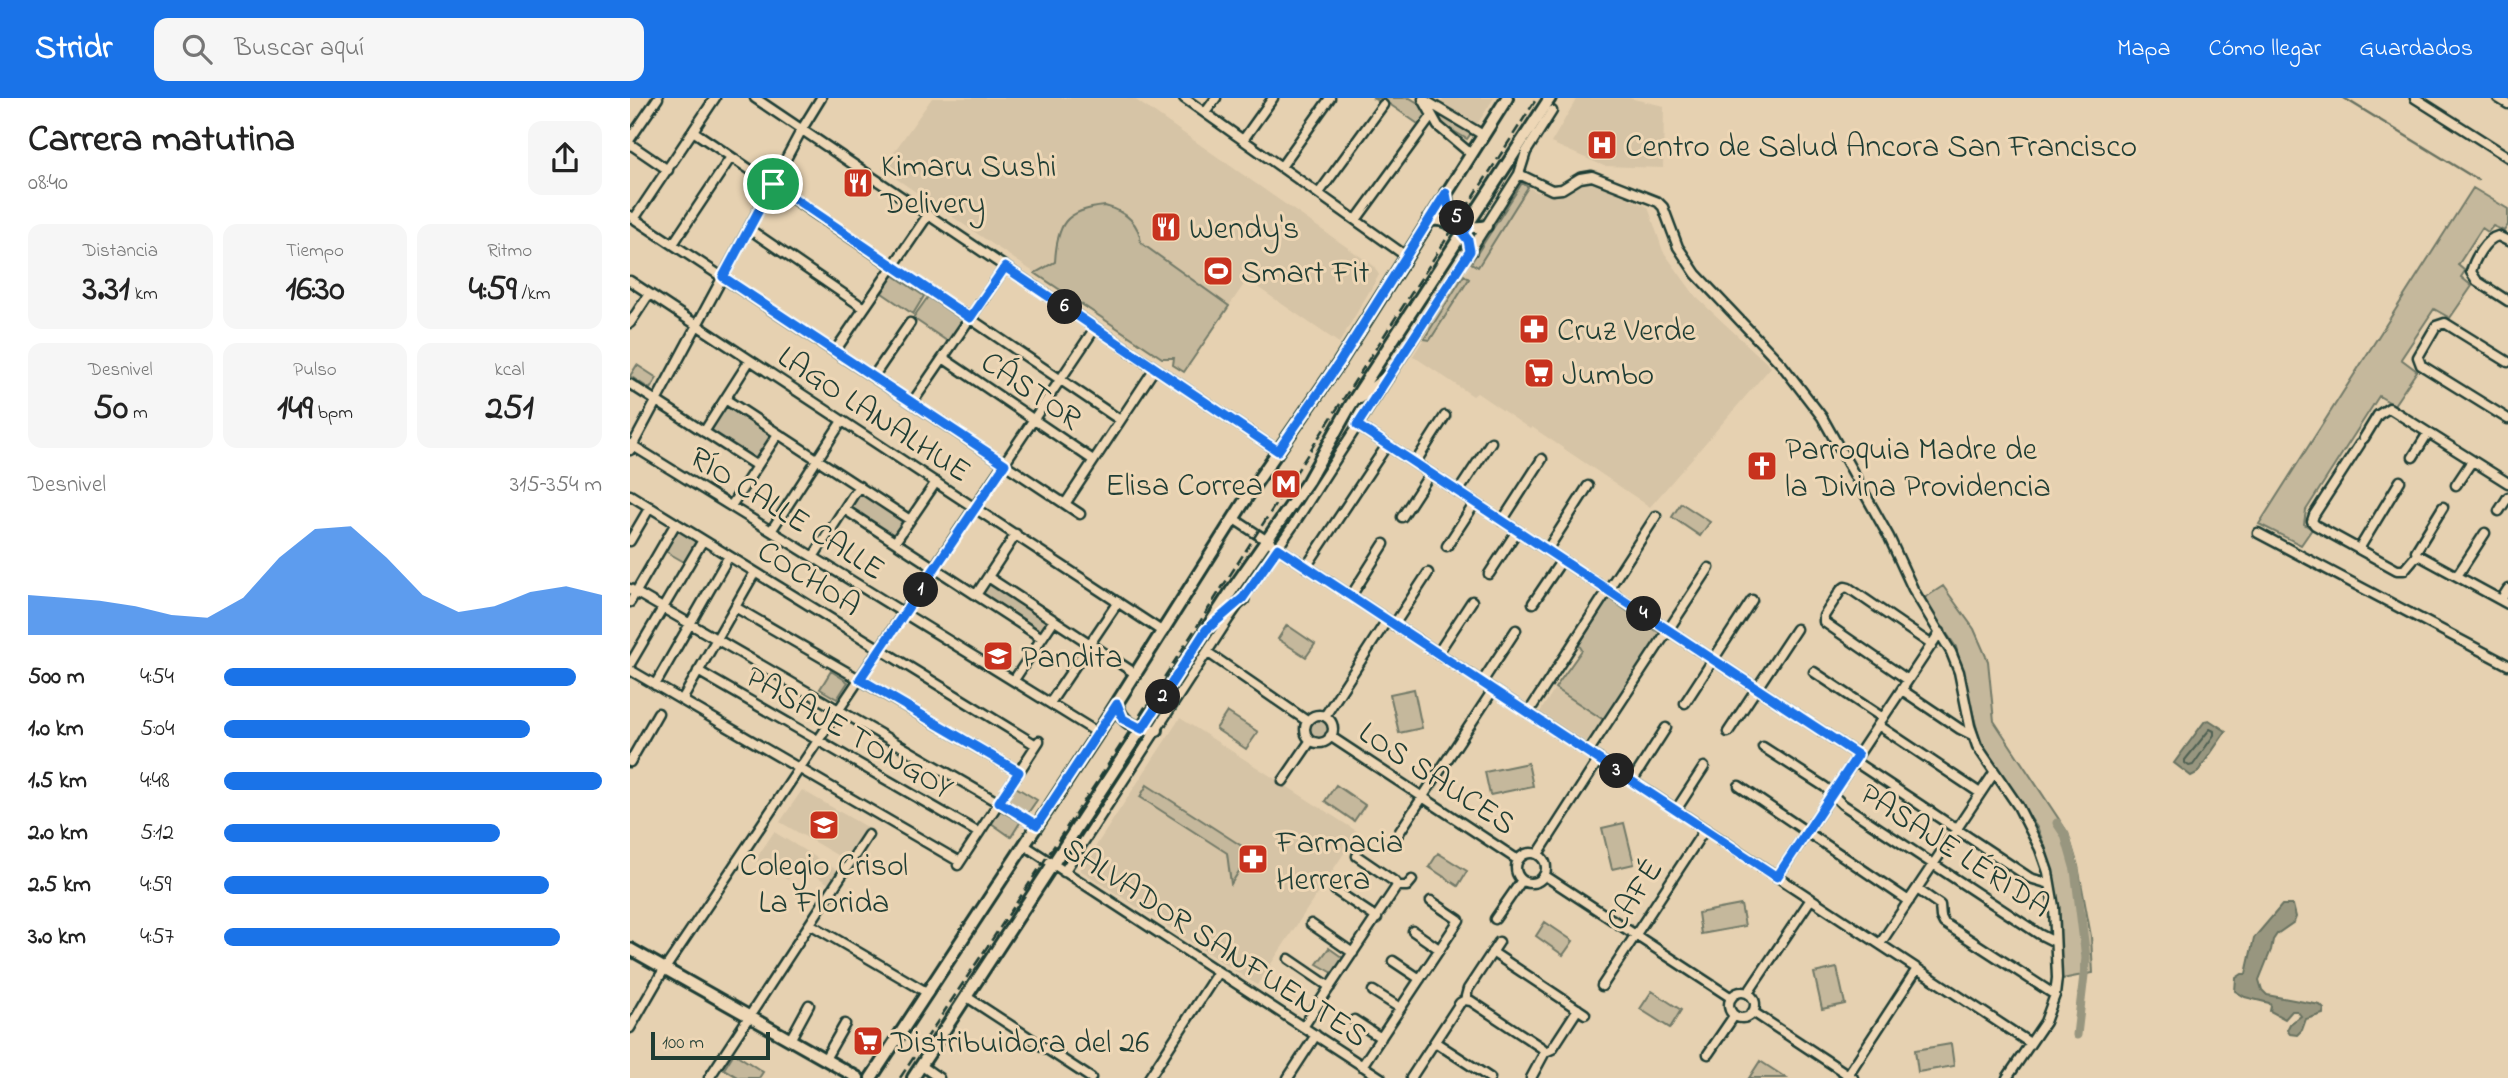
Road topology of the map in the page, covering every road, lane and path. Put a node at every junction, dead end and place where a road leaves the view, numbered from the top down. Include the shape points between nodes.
1 (658, 98) edge
2 (715, 98) edge
3 (755, 98) edge
4 (821, 98) edge
5 (1184, 98) edge
6 (1216, 98) edge
7 (1273, 98) edge
8 (1330, 98) edge
9 (1422, 98) edge
10 (1507, 98) edge
11 (1550, 98) edge
12 (1556, 98) edge
13 (2416, 98) edge
14 (2498, 98) edge
15 (2508, 104) edge
16 (1383, 105) dead end
17 (1552, 111) joint
18 (1205, 113) junction
19 (1431, 117) junction
20 (802, 129) junction
21 (1533, 130) junction
22 (693, 131) junction
23 (1483, 135) junction
24 (1243, 140) junction
25 (630, 142) edge
26 (1526, 152) joint
27 (1471, 154) junction
28 (731, 157) junction
29 (2508, 157) edge
30 (1281, 167) junction
31 (668, 170) junction
32 (1519, 174) junction
33 (773, 184) junction
34 (1318, 193) junction
35 (1446, 193) junction
36 (928, 215) junction
37 (632, 218) edge
38 (1356, 220) junction
39 (1429, 221) junction
40 (1486, 226) junction
41 (749, 229) junction
42 (1465, 230) junction
43 (2508, 241) edge
44 (673, 244) junction
45 (1470, 251) junction
46 (1406, 256) junction
47 (893, 266) junction
48 (1005, 267) junction
49 (723, 277) junction
50 (630, 281) edge
51 (649, 294) junction
52 (2508, 301) edge
53 (864, 308) junction
54 (970, 318) junction
55 (630, 323) edge
56 (910, 323) dead end
57 (697, 326) junction
58 (1095, 328) junction
59 (835, 351) junction
60 (943, 358) junction
61 (750, 360) junction
62 (2508, 362) edge
63 (1155, 368) junction
64 (1389, 375) junction
65 (873, 377) junction
66 (1061, 379) junction
67 (630, 384) edge
68 (725, 399) junction
69 (656, 401) junction
70 (912, 403) junction
71 (1350, 406) junction
72 (1445, 416) dead end
73 (2508, 419) edge
74 (1034, 420) junction
75 (1120, 420) junction
76 (842, 421) junction
77 (1357, 425) junction
78 (704, 432) junction
79 (2428, 433) junction
80 (778, 434) junction
81 (1491, 442) dead end
82 (1387, 445) junction
83 (631, 446) edge
84 (1278, 451) junction
85 (2413, 457) dead end
86 (817, 459) junction
87 (1094, 460) junction
88 (1542, 460) dead end
89 (2472, 461) junction
90 (1415, 463) junction
91 (1005, 464) junction
92 (757, 466) junction
93 (1430, 474) junction
94 (2400, 481) dead end
95 (936, 482) junction
96 (2508, 483) edge
97 (2456, 485) dead end
98 (859, 486) junction
99 (1588, 486) dead end
100 (1458, 492) junction
101 (630, 495) edge
102 (2508, 497) edge
103 (1475, 503) junction
104 (1065, 504) junction
105 (731, 506) junction
106 (650, 507) junction
107 (2443, 507) dead end
108 (976, 508) junction
109 (844, 509) junction
110 (2499, 511) dead end
111 (1080, 514) dead end
112 (1656, 516) dead end
113 (1402, 517) dead end
114 (1234, 519) junction
115 (910, 520) junction
116 (1502, 521) junction
117 (676, 523) junction
118 (771, 531) junction
119 (1517, 531) junction
120 (2258, 533) dead end
121 (2486, 533) dead end
122 (1016, 534) junction
123 (703, 540) junction
124 (630, 541) edge
125 (1268, 541) junction
126 (895, 542) junction
127 (1384, 544) dead end
128 (1447, 546) dead end
129 (1278, 548) junction
130 (2359, 549) junction
131 (1546, 550) junction
132 (729, 556) junction
133 (813, 557) junction
134 (2417, 557) junction
135 (1562, 560) junction
136 (1306, 567) junction
137 (935, 568) junction
138 (1709, 568) dead end
139 (755, 572) junction
140 (1429, 573) dead end
141 (1489, 575) dead end
142 (2457, 576) junction
143 (988, 577) junction
144 (2508, 589) edge
145 (1607, 590) junction
146 (633, 591) edge
147 (976, 595) junction
148 (1350, 596) junction
149 (1243, 598) junction
150 (1752, 600) dead end
151 (1472, 601) dead end
152 (630, 602) edge
153 (1118, 602) junction
154 (2504, 602) edge
155 (1533, 603) dead end
156 (735, 607) junction
157 (663, 608) junction
158 (905, 614) junction
159 (1054, 620) junction
160 (1391, 622) junction
161 (690, 624) junction
162 (1796, 629) dead end
163 (1206, 630) junction
164 (1516, 630) dead end
165 (1668, 630) junction
166 (1163, 632) junction
167 (1940, 632) junction
168 (1042, 638) junction
169 (716, 639) junction
170 (1090, 644) junction
171 (1932, 645) junction
172 (880, 649) junction
173 (1207, 652) junction
174 (1438, 653) junction
175 (1713, 660) junction
176 (630, 664) edge
177 (2508, 665) edge
178 (630, 670) edge
179 (698, 671) junction
180 (1814, 672) dead end
181 (1136, 674) junction
182 (860, 679) junction
183 (1014, 680) junction
184 (1908, 680) junction
185 (1482, 682) junction
186 (655, 685) junction
187 (1756, 688) junction
188 (1493, 690) junction
189 (1902, 690) junction
190 (682, 700) junction
191 (1050, 703) junction
192 (1685, 703) dead end
193 (1117, 704) junction
194 (838, 710) junction
195 (658, 713) dead end
196 (1528, 713) junction
197 (1325, 716) junction
198 (1307, 721) junction
199 (1881, 722) junction
200 (1666, 728) dead end
201 (1142, 729) junction
202 (1157, 730) junction
203 (1728, 732) dead end
204 (1098, 733) junction
205 (1972, 735) junction
206 (1330, 736) junction
207 (1311, 740) junction
208 (817, 741) junction
209 (1763, 747) dead end
210 (1588, 752) junction
211 (1856, 758) junction
212 (1599, 760) junction
213 (630, 762) edge
214 (1704, 767) dead end
215 (798, 768) junction
216 (1019, 772) junction
217 (1994, 773) junction
218 (1283, 781) dead end
219 (1632, 781) junction
220 (1738, 786) dead end
221 (1980, 793) junction
222 (1832, 794) junction
223 (1423, 797) junction
224 (999, 802) junction
225 (1676, 810) junction
226 (1037, 825) junction
227 (1705, 829) junction
228 (1956, 829) junction
229 (1807, 832) junction
230 (978, 834) junction
231 (868, 835) dead end
232 (1024, 845) junction
233 (1391, 845) dead end
234 (1538, 854) junction
235 (1357, 856) dead end
236 (1518, 860) junction
237 (1933, 864) junction
238 (1053, 865) junction
239 (1064, 872) junction
240 (1544, 875) junction
241 (1777, 877) junction
242 (1412, 880) dead end
243 (1522, 880) junction
244 (2050, 884) junction
245 (1397, 886) junction
246 (1917, 889) junction
247 (1335, 890) dead end
248 (1811, 899) junction
249 (1431, 901) dead end
250 (1909, 901) junction
251 (1377, 918) junction
252 (1495, 919) dead end
253 (810, 924) junction
254 (1311, 925) dead end
255 (1413, 931) dead end
256 (1635, 935) junction
257 (1499, 942) dead end
258 (2055, 942) junction
259 (1880, 944) junction
260 (630, 949) edge
261 (1439, 949) junction
262 (1492, 952) junction
263 (1353, 953) junction
264 (1289, 959) dead end
265 (1393, 961) dead end
266 (664, 969) junction
267 (1917, 969) junction
268 (1218, 972) junction
269 (1420, 979) junction
270 (1602, 986) dead end
271 (1331, 987) junction
272 (1373, 991) dead end
273 (928, 993) junction
274 (1748, 993) junction
275 (2055, 995) junction
276 (967, 997) junction
277 (1730, 998) junction
278 (1465, 1000) junction
279 (809, 1005) dead end
280 (1401, 1008) junction
281 (1753, 1012) junction
282 (1734, 1016) junction
283 (748, 1017) junction
284 (1354, 1020) dead end
285 (845, 1024) dead end
286 (1303, 1027) junction
287 (630, 1028) edge
288 (1315, 1035) junction
289 (1381, 1038) junction
290 (790, 1040) junction
291 (1435, 1042) junction
292 (2030, 1043) junction
293 (1545, 1052) junction
294 (1708, 1054) dead end
295 (825, 1059) junction
296 (922, 1066) junction
297 (1362, 1066) junction
298 (1849, 1077) edge
299 (709, 1078) edge
300 (858, 1078) edge
301 (872, 1078) edge
302 (913, 1078) edge
303 (939, 1078) edge
304 (1091, 1078) edge
305 (1149, 1078) edge
306 (1288, 1078) edge
307 (1381, 1078) edge
308 (1411, 1078) edge
309 (1490, 1078) edge
310 (1531, 1078) edge
311 (2007, 1078) edge

1 - 25 street
2 - 22 street
3 - 20 street
4 - 20 street
5 - 18 street
6 - 18 street
7 - 24 street
8 - 30 street
9 - 19 street
9 - 23 street
10 - 23 main road
11 - 21 main road
12 - 17 main road
13 - 29 street
14 - 15 street
16 - 34 street
17 - 21 street
18 - 24 street
19 - 27 street
19 - 38 street
20 - 33 street
20 - 36 street
21 - 26 main road
21 - 42 main road
22 - 28 street
22 - 31 street
23 - 27 main road
24 - 30 street
25 - 31 street
26 - 32 street
27 - 35 main road
28 - 33 street
28 - 44 street
30 - 34 street
31 - 37 street
32 - 40 street
32 - 167 street via 1557,191 1592,176 1663,207 1678,247 1696,274 1782,365 1822,417
33 - 41 street
33 - 47 street
34 - 38 street
35 - 39 main road
35 - 42 main road via 1449,209
36 - 47 street
36 - 48 street
37 - 44 street
38 - 46 street
39 - 42 main road via 1443,220
39 - 46 main road
40 - 42 main road
40 - 45 street
41 - 49 street
41 - 53 street
42 - 45 main road
42 - 71 main road
43 - 52 street via 2495,236 2488,242 2472,275
44 - 49 street
45 - 64 street
46 - 84 main road
47 - 53 street
47 - 54 street
48 - 54 street
48 - 58 street
49 - 57 street
49 - 59 street
50 - 51 street, LAGO LANALHUE
51 - 55 street
51 - 57 street, LAGO LANALHUE
53 - 59 street
54 - 60 street
54 - 66 street
56 - 65 street
57 - 61 street, LAGO LANALHUE
57 - 69 street
58 - 63 street
58 - 66 street
59 - 65 street
60 - 70 street
60 - 74 street, CÁSTOR
61 - 68 street
61 - 76 street, LAGO LANALHUE
62 - 73 street via 2445,323 2436,326 2418,357 2421,365
63 - 75 street
63 - 84 street
64 - 71 main road
64 - 77 street
65 - 70 street
66 - 74 street
66 - 75 street
67 - 69 street
68 - 78 street
68 - 80 street
69 - 78 street
69 - 83 street
70 - 91 street
71 - 125 main road via 1316,470
72 - 90 street
74 - 87 street, CÁSTOR
74 - 91 street
75 - 87 street
76 - 86 street
76 - 95 street, LAGO LANALHUE
77 - 82 street
77 - 129 street
78 - 92 street
79 - 85 street
79 - 89 street
79 - 130 street via 2389,408 2378,415 2312,521
80 - 86 street
80 - 92 street
81 - 100 street
82 - 90 street
82 - 136 street
83 - 105 street, RÍO CALLE CALLE
84 - 114 main road
86 - 98 street
86 - 118 street
87 - 104 street
88 - 116 street
89 - 96 street
89 - 97 street
90 - 93 street
91 - 104 street
91 - 108 street
92 - 105 street
93 - 100 street
93 - 113 street
94 - 130 street
95 - 108 street, LAGO LANALHUE
95 - 115 street
98 - 109 street
98 - 115 street
99 - 131 street
100 - 103 street
101 - 106 street, COCHOA
102 - 110 street
103 - 116 street
103 - 128 street
104 - 111 street
105 - 118 street, RÍO CALLE CALLE
106 - 117 street, COCHOA
106 - 124 street
107 - 134 street via 2416,551
108 - 122 street, LAGO LANALHUE
108 - 137 street
109 - 126 street
109 - 133 street
112 - 145 street
114 - 125 street
114 - 166 main road
115 - 126 street
116 - 119 street
117 - 123 street, COCHOA
117 - 146 street
118 - 133 street, RÍO CALLE CALLE
119 - 131 street
119 - 141 street
120 - 177 street
121 - 142 street
122 - 143 street
122 - 153 street, LAGO LANALHUE
123 - 132 street, COCHOA
123 - 157 street
125 - 129 street
125 - 163 main road
126 - 137 street
127 - 148 street
129 - 136 street
129 - 149 street
130 - 134 street via 2397,570 2404,570
131 - 135 street
132 - 139 street, COCHOA
132 - 161 street
133 - 158 street, RÍO CALLE CALLE
134 - 142 street
135 - 145 street
135 - 155 street
136 - 148 street
137 - 147 street
137 - 158 street
138 - 165 street
139 - 156 street
139 - 172 street, COCHOA
140 - 160 street
142 - 154 street
143 - 147 street
143 - 159 street
144 - 154 street
145 - 165 street
145 - 196 street
146 - 152 street
146 - 157 street, SALVADOR SANFUENTES
147 - 168 street
148 - 160 street
149 - 163 main road
149 - 173 street
150 - 175 street
151 - 174 street
153 - 166 street, LAGO LANALHUE
153 - 170 street
156 - 169 street
156 - 182 street
157 - 161 street, SALVADOR SANFUENTES
157 - 176 street
158 - 172 street
158 - 183 street, RÍO CALLE CALLE
159 - 168 street
159 - 170 street
160 - 174 street
160 - 197 street
161 - 169 street, SALVADOR SANFUENTES
161 - 186 street
162 - 187 street
163 - 201 main road
164 - 185 street
165 - 175 street
165 - 210 street
166 - 181 main road
167 - 171 street
167 - 205 street via 1959,672
168 - 183 street
169 - 179 street
169 - 194 street, SALVADOR SANFUENTES
170 - 181 street
170 - 191 street
171 - 184 street
171 - 184 street via 1847,587 1841,590 1823,621
172 - 182 street
172 - 216 street, COCHOA via 1038,743
173 - 198 street
173 - 202 street
174 - 185 street
175 - 187 street
175 - 192 street
178 - 186 street
179 - 190 street
179 - 208 street, PASAJE TONGOY
180 - 199 street
181 - 193 main road
182 - 194 street
182 - 216 street
183 - 191 street, RÍO CALLE CALLE
184 - 189 street
185 - 188 street
186 - 190 street
187 - 203 street
187 - 211 street
188 - 196 street
188 - 223 street
189 - 199 street
189 - 205 street
190 - 215 street
191 - 204 street, RÍO CALLE CALLE
193 - 201 main road via 1123,719
193 - 204 main road
194 - 208 street
194 - 224 street, SALVADOR SANFUENTES
195 - 213 street
196 - 210 street
197 - 198 street
197 - 206 street via 1332,725
198 - 207 street
199 - 211 street
199 - 221 street
200 - 219 street
201 - 202 main road
201 - 238 main road
202 - 239 street
204 - 226 main road
205 - 217 street
206 - 207 street via 1323,742
206 - 223 street, LOS SAUCES
207 - 218 street
208 - 215 street
208 - 230 street, PASAJE TONGOY
209 - 222 street, PASAJE LÉRIDA
210 - 212 street
211 - 222 street
211 - 228 street
212 - 219 street
212 - 234 street
214 - 225 street
215 - 230 street via 959,864
215 - 266 street
216 - 224 street
217 - 221 street
217 - 244 street via 2034,835
219 - 225 street
220 - 229 street
221 - 228 street
222 - 229 street
222 - 237 street, PASAJE LÉRIDA
223 - 233 street
223 - 236 street, LOS SAUCES
224 - 226 street, SALVADOR SANFUENTES
224 - 230 street
225 - 227 street
226 - 232 main road
227 - 241 street
227 - 256 street, CAFÉ
228 - 237 street
228 - 244 street via 2030,878
229 - 241 street
229 - 250 street
231 - 253 street
232 - 238 street, SALVADOR SANFUENTES
232 - 273 main road
234 - 236 street via 1528,853
234 - 240 street via 1546,867
235 - 245 street
236 - 243 street
237 - 246 street
237 - 258 street, PASAJE LÉRIDA
238 - 239 street, SALVADOR SANFUENTES
238 - 276 main road
239 - 268 street, SALVADOR SANFUENTES
240 - 243 street via 1531,883
240 - 256 street
241 - 248 street
242 - 245 street via 1407,886
243 - 252 street
244 - 258 street
245 - 251 street
246 - 250 street
246 - 275 street via 1941,905 1944,923
247 - 251 street
248 - 259 street
248 - 274 street
249 - 261 street via 1459,920
250 - 259 street
251 - 263 street
253 - 273 street
253 - 283 street
254 - 263 street
255 - 261 street
256 - 270 street, CAFÉ
256 - 277 street
257 - 262 street
258 - 275 street
259 - 267 street
260 - 266 main road
261 - 269 street
262 - 278 street
262 - 293 street via 1582,1011
263 - 271 street
264 - 271 street
265 - 269 street
266 - 283 main road
266 - 287 street
267 - 292 street
267 - 298 street
268 - 286 street, SALVADOR SANFUENTES
268 - 305 street
269 - 280 street
271 - 286 street
272 - 280 street
273 - 301 main road
274 - 277 street via 1740,991
274 - 281 street via 1755,1000
275 - 292 street
276 - 296 main road
276 - 304 street
277 - 282 street
278 - 291 street
278 - 293 street
279 - 290 street
280 - 289 street
281 - 282 street via 1745,1018
281 - 298 street
282 - 294 street
283 - 290 main road
283 - 299 street
284 - 289 street
285 - 295 street
286 - 288 street, SALVADOR SANFUENTES
288 - 297 street, SALVADOR SANFUENTES
288 - 306 street
289 - 297 street
290 - 295 main road
291 - 308 street
291 - 309 street
292 - 311 street
293 - 310 street
295 - 300 main road
296 - 302 main road
296 - 303 street
297 - 307 street, SALVADOR SANFUENTES

